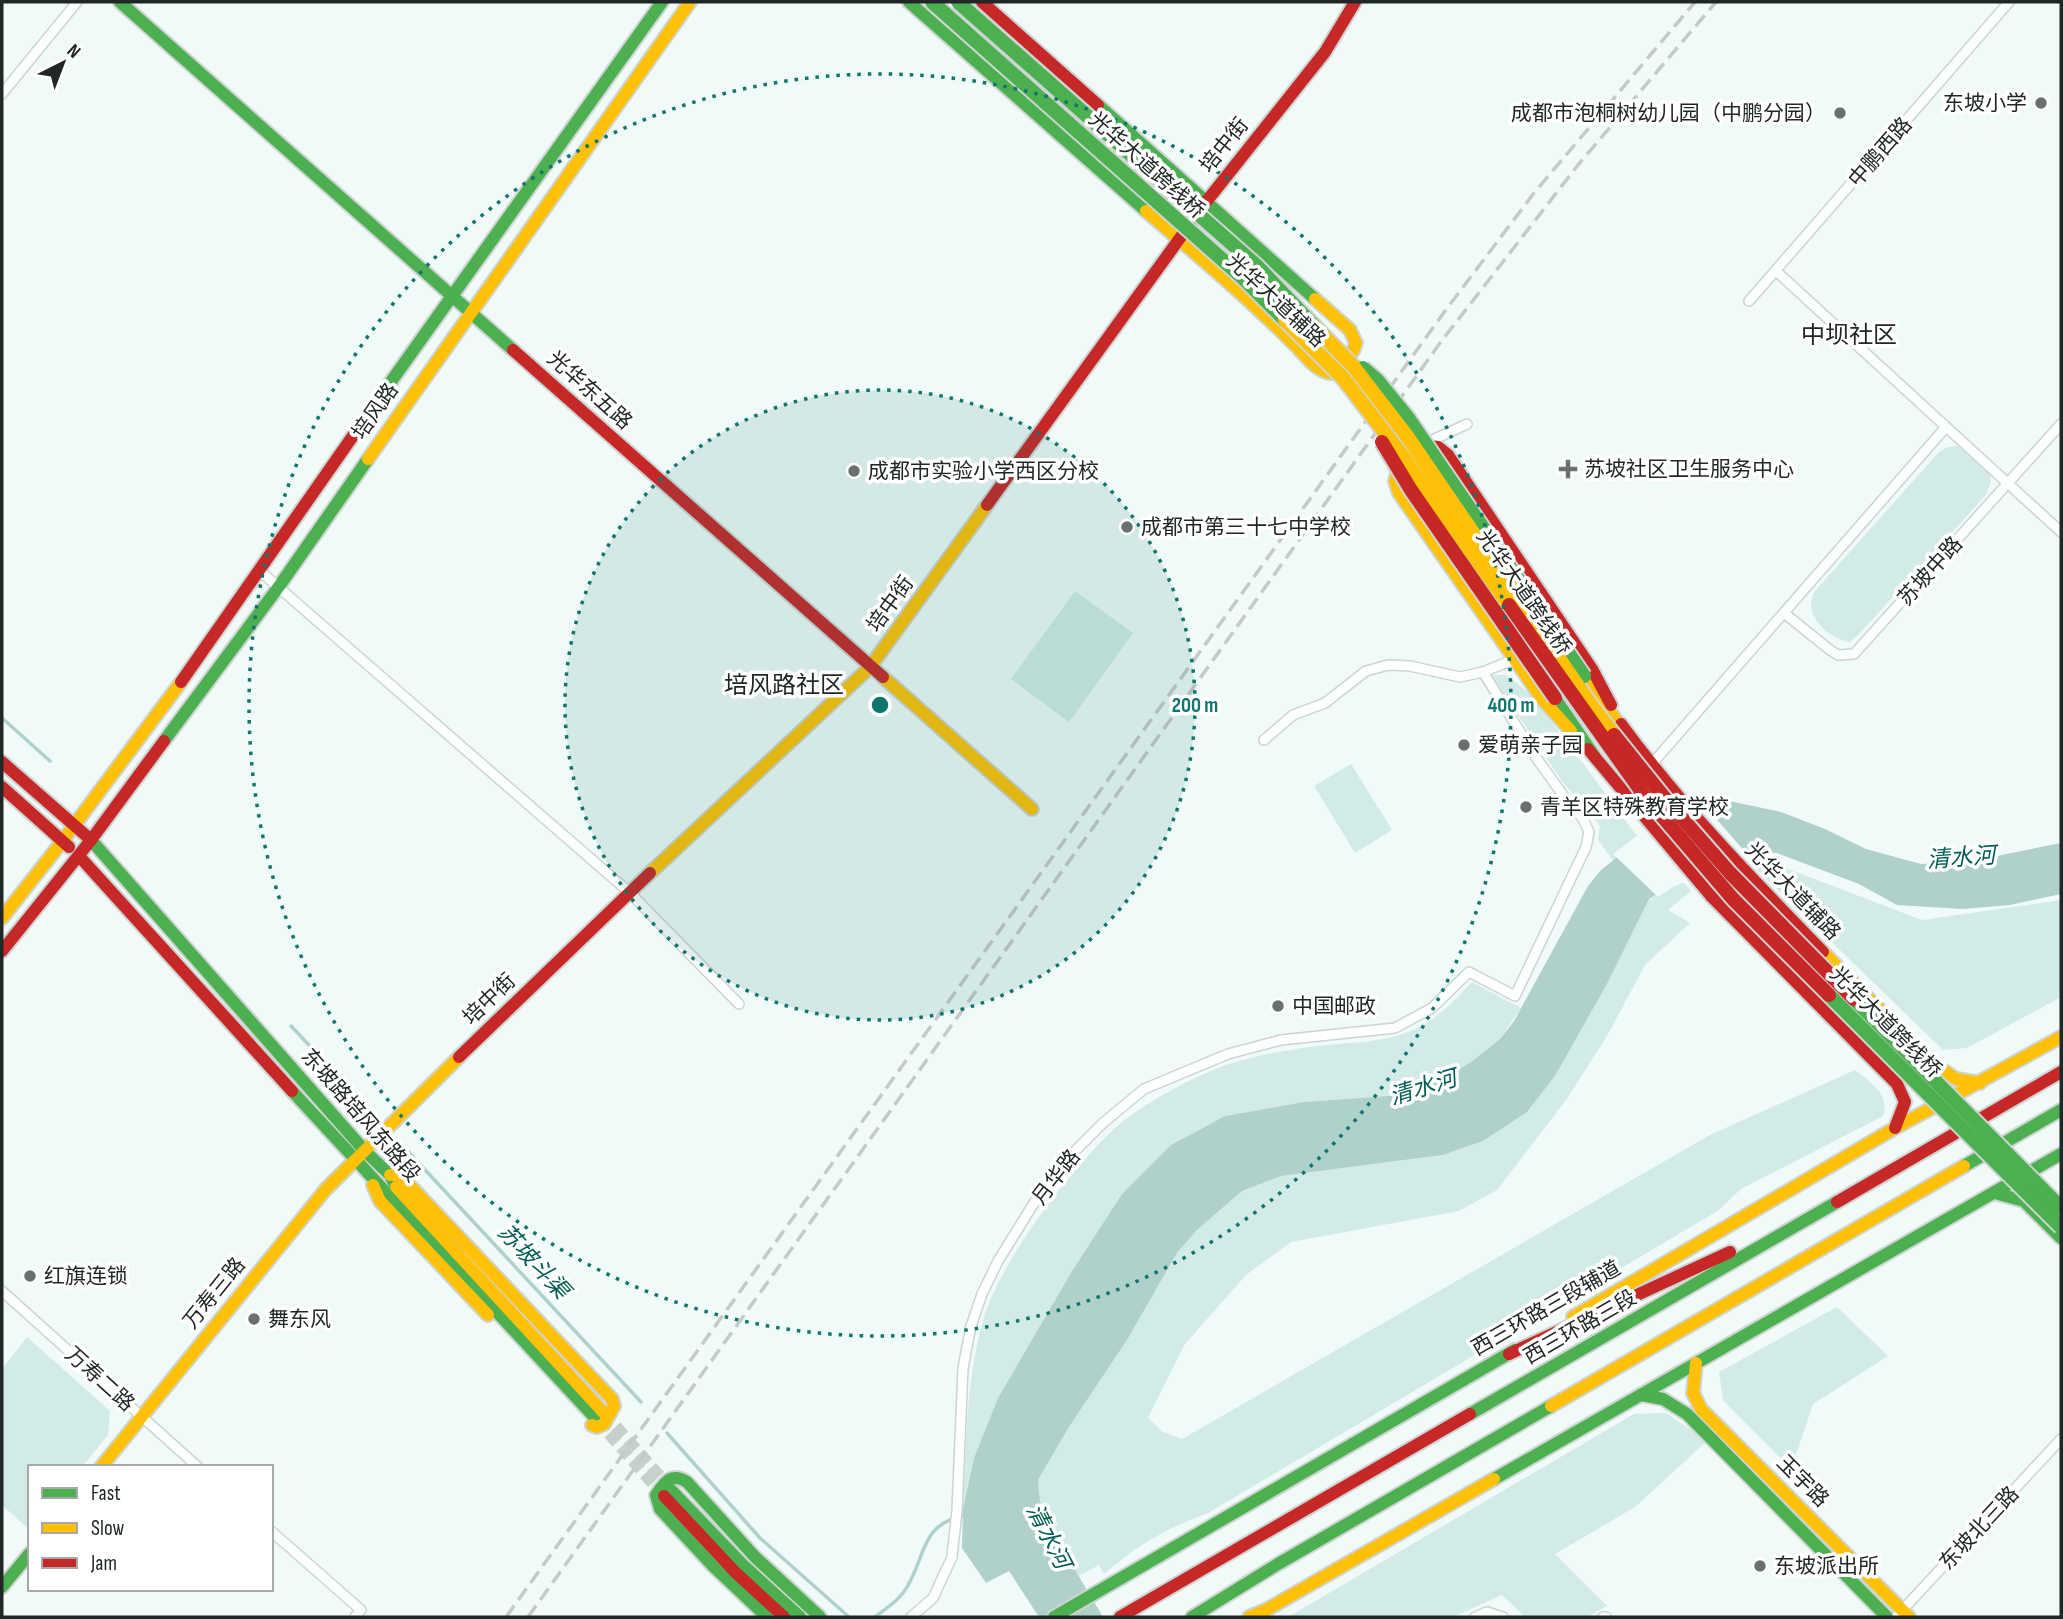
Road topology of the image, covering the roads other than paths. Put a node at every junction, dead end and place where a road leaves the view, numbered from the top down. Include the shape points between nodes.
1 (77, 2) edge
2 (120, 2) edge
3 (662, 2) edge
4 (690, 2) edge
5 (909, 2) edge
6 (932, 2) edge
7 (958, 2) edge
8 (982, 2) edge
9 (1355, 2) edge
10 (2009, 2) edge
11 (2, 94) edge
12 (1206, 202) junction
13 (1178, 240) junction
14 (1776, 271) junction
15 (452, 296) junction
16 (1749, 301) dead end
17 (470, 312) junction
18 (1306, 317) junction
19 (1343, 378) junction
20 (1467, 424) dead end
21 (2061, 424) edge
22 (1946, 427) junction
23 (1424, 444) junction
24 (2008, 483) junction
25 (2061, 532) edge
26 (261, 572) junction
27 (278, 588) junction
28 (1784, 613) junction
29 (1515, 659) junction
30 (870, 667) junction
31 (1483, 672) junction
32 (1625, 732) junction
33 (1264, 740) dead end
34 (1595, 757) junction
35 (2, 762) edge
36 (1651, 765) junction
37 (2, 787) edge
38 (1032, 810) dead end
39 (75, 827) junction
40 (91, 841) junction
41 (64, 842) junction
42 (79, 856) junction
43 (629, 892) junction
44 (2, 918) edge
45 (2, 951) edge
46 (738, 1004) dead end
47 (2061, 1037) edge
48 (2061, 1072) edge
49 (1980, 1083) junction
50 (2061, 1110) edge
51 (1895, 1128) junction
52 (359, 1154) junction
53 (2061, 1154) edge
54 (369, 1175) junction
55 (390, 1175) junction
56 (1995, 1193) junction
57 (2061, 1208) edge
58 (1826, 1209) junction
59 (2043, 1218) junction
60 (2061, 1227) edge
61 (2061, 1238) edge
62 (2, 1290) edge
63 (1509, 1354) junction
64 (1696, 1363) junction
65 (1693, 1393) junction
66 (1641, 1395) junction
67 (1674, 1404) junction
68 (141, 1417) junction
69 (2061, 1439) edge
70 (103, 1465) edge
71 (196, 1465) edge
72 (273, 1533) edge
73 (28, 1555) edge
74 (2, 1587) edge
75 (358, 1614) edge
76 (1903, 1615) edge
77 (767, 1617) edge
78 (784, 1617) edge
79 (800, 1617) edge
80 (820, 1617) edge
81 (911, 1617) edge
82 (1054, 1617) edge
83 (1120, 1617) edge
84 (1192, 1617) edge
85 (1251, 1617) edge
86 (1475, 1617) edge
87 (1503, 1617) edge
88 (1887, 1617) edge

1 - 11 street
2 - 15 main road, 光华东五路
3 - 15 main road, 培风路
4 - 17 main road, 培风路
5 - 13 main road, 光华大道辅路
6 - 19 main road, 光华大道跨线桥, bridge via 1243,278
7 - 18 main road, 光华大道跨线桥, bridge via 1257,266
8 - 12 main road, 光华大道辅路
9 - 12 main road, 培中街 via 1325,52
10 - 14 street, 中鹏西路
12 - 13 main road, 培中街
12 - 13 main road, 光华大道辅路 via 1350,330 1356,343 1353,351 1334,373 1324,373
13 - 30 main road, 培中街
14 - 16 street, 中鹏西路
14 - 22 street
15 - 17 main road, 光华东五路
15 - 26 main road, 培风路
17 - 27 main road, 培风路
17 - 30 main road, 光华东五路
18 - 32 main road, bridge via 1377,380 1408,418
18 - 57 main road, 光华大道跨线桥, bridge via 1353,366 1407,436 1591,705 1667,802 1730,873
19 - 34 main road, bridge via 1411,490
19 - 60 main road, 光华大道跨线桥, bridge via 1661,816 1733,899
20 - 23 street
21 - 24 street, 苏坡中路
22 - 24 street
22 - 28 street
23 - 29 main road via 1398,465 1395,481 1399,493
23 - 32 main road via 1438,447 1448,456 1592,669
24 - 25 street
24 - 28 street, 苏坡中路 via 1854,654 1830,650
26 - 27 street
26 - 39 main road, 培风路
27 - 40 main road, 培风路
27 - 43 street
28 - 36 street
29 - 31 street
29 - 34 main road via 1543,700
30 - 38 main road, 光华东五路
30 - 43 main road, 培中街
31 - 33 street via 1460,677 1388,665 1366,671 1325,703 1293,715
31 - 81 street, 月华路 via 1589,832 1515,996 1469,972 1432,1008 1395,1028 1281,1040 1228,1054 1144,1089 1065,1161 998,1261 971,1326 963,1368 952,1556 933,1598
32 - 36 main road, 光华大道辅路
34 - 51 main road via 1695,879 1897,1084 1905,1102
35 - 39 main road, 东坡路培风东路段
36 - 49 main road, 光华大道辅路 via 1735,862 1931,1062 1956,1079
37 - 41 main road, 东坡路培风东路段
39 - 40 main road, 东坡路培风东路段
39 - 41 main road, 培风路
40 - 42 main road, 培风路
40 - 52 main road, 东坡路培风东路段
41 - 42 main road, 东坡路培风东路段
41 - 44 main road, 培风路
42 - 45 main road, 培风路
42 - 52 main road, 东坡路培风东路段
43 - 46 street
43 - 52 main road, 培中街
47 - 49 main road, 西三环路三段辅道
48 - 58 main road, 西三环路三段
49 - 51 main road, 西三环路三段辅道
50 - 84 main road
51 - 63 main road, 西三环路三段辅道
52 - 54 main road, 东坡路培风东路段
52 - 55 main road, 东坡路培风东路段
52 - 68 main road, 万寿三路
53 - 56 main road
54 - 55 main road, 东坡路培风东路段 via 601,1417 393,1184
54 - 55 main road via 380,1201 590,1424 604,1424 614,1406 612,1399 409,1183 400,1175
56 - 59 main road via 2024,1201
56 - 64 main road
57 - 59 main road
58 - 63 main road
58 - 83 main road, 西三环路三段
59 - 61 main road
62 - 68 street, 万寿二路
63 - 82 main road, 西三环路三段辅道
64 - 65 main road
64 - 66 main road
65 - 67 main road
65 - 76 main road, 玉宇路 via 1701,1409
66 - 67 main road, 玉宇路
66 - 85 main road
67 - 88 main road, 玉宇路
68 - 70 main road, 万寿三路
68 - 71 street, 万寿二路
69 - 76 street, 东坡北三路
72 - 75 street
73 - 74 main road
77 - 80 main road via 660,1509 656,1495 668,1479 678,1476 687,1482 755,1557
78 - 79 main road via 735,1572 668,1493
86 - 87 street via 1487,1612

